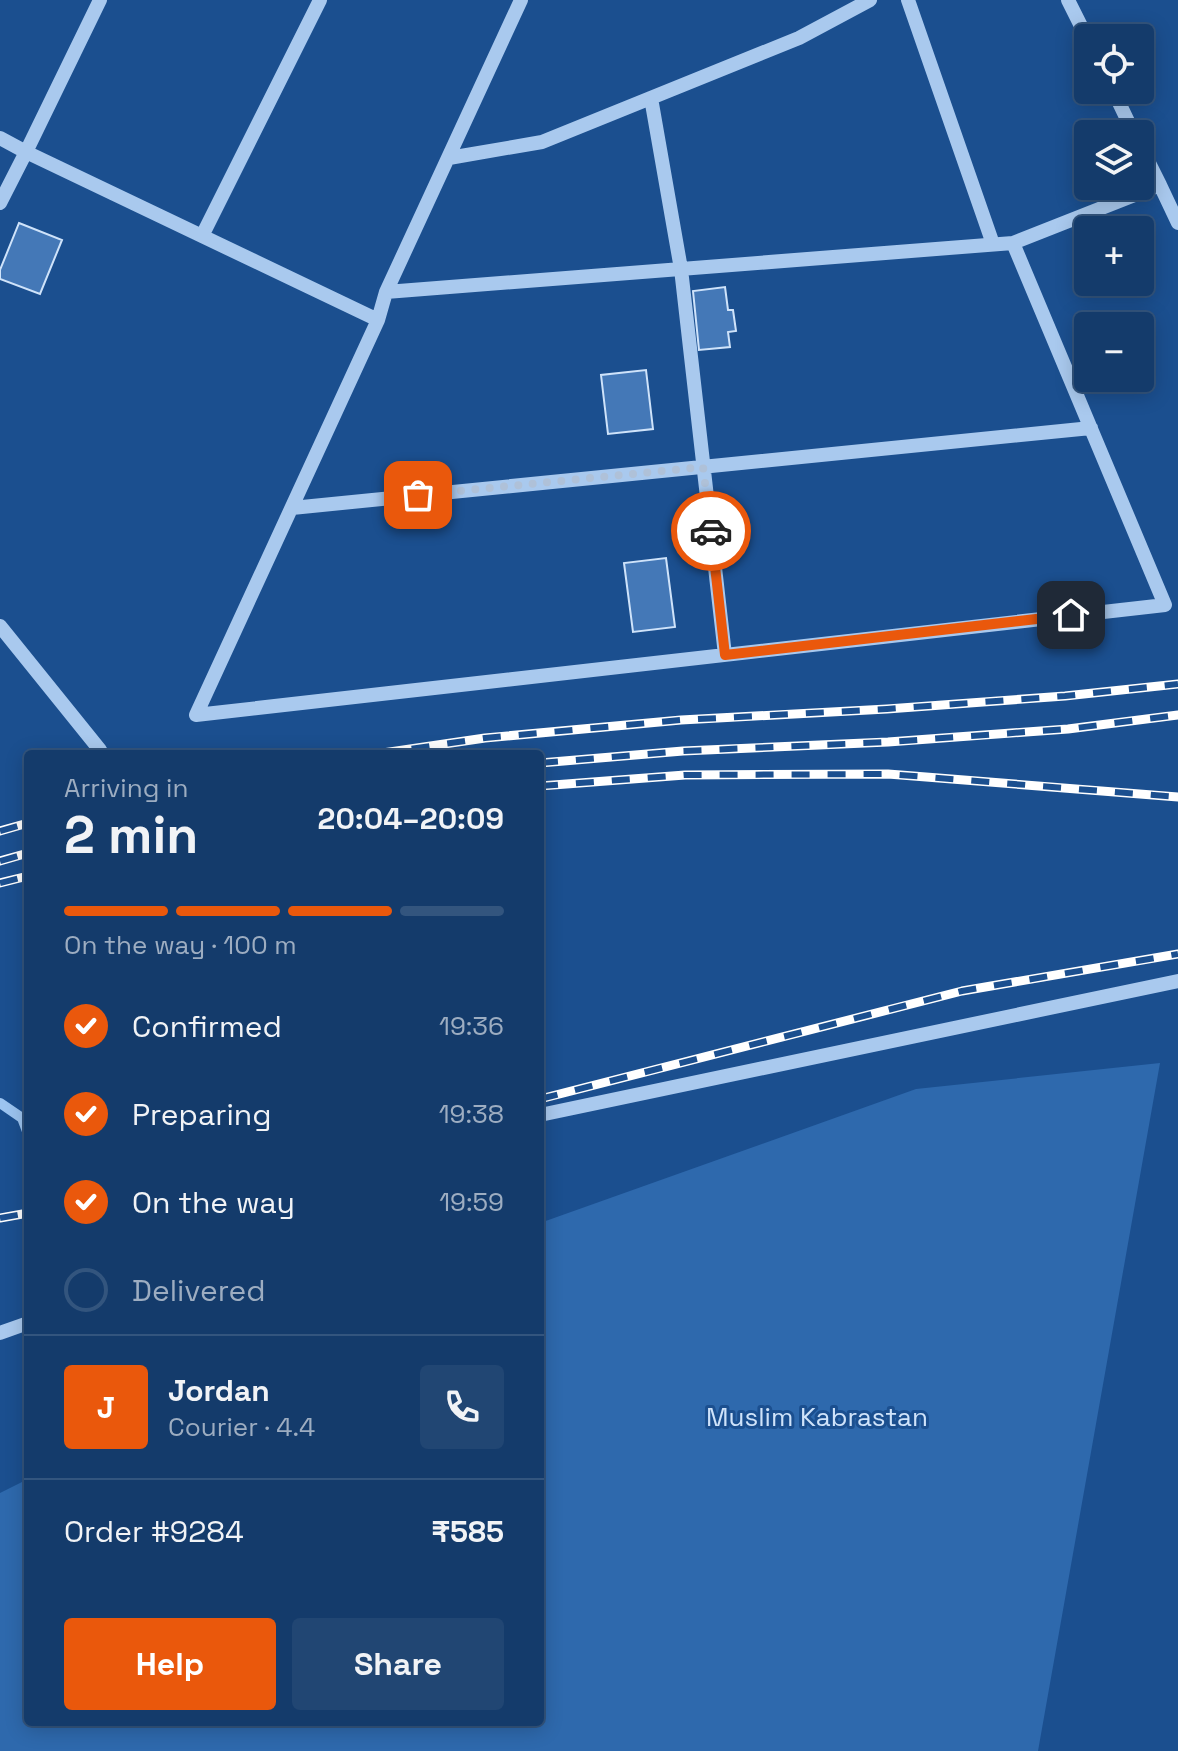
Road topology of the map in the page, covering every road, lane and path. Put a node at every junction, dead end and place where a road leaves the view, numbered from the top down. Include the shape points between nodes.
1 (100, 0) edge
2 (320, 0) edge
3 (521, 0) edge
4 (870, 0) edge
5 (908, 0) edge
6 (1068, 0) edge
7 (1080, 24) edge
8 (651, 98) junction
9 (0, 138) edge
10 (26, 152) junction
11 (449, 158) junction
12 (1154, 173) edge
13 (1160, 185) junction
14 (0, 203) edge
15 (1178, 223) edge
16 (202, 236) junction
17 (1013, 243) junction
18 (993, 244) junction
19 (681, 269) junction
20 (386, 292) junction
21 (378, 320) junction
22 (1091, 428) junction
23 (703, 467) junction
24 (292, 508) junction
25 (1172, 603) edge
26 (0, 626) edge
27 (725, 655) junction
28 (100, 750) dead end
29 (1178, 981) edge
30 (544, 1114) edge
31 (24, 1324) edge
32 (0, 1333) edge

1 - 10 street
2 - 16 street
3 - 11 street
4 - 8 street via 799,38
5 - 18 street
6 - 7 street
8 - 11 street via 542,142
8 - 19 street
9 - 10 street
10 - 14 street
10 - 16 street
11 - 20 street
12 - 13 street
13 - 15 street
13 - 17 street
16 - 21 street
17 - 18 street
17 - 22 street
18 - 19 street
19 - 20 street
19 - 23 street
20 - 21 street
21 - 24 street
22 - 23 street
22 - 25 street
23 - 24 street
23 - 27 street
24 - 27 street via 196,715
25 - 27 street
26 - 28 street
29 - 30 street
31 - 32 street

